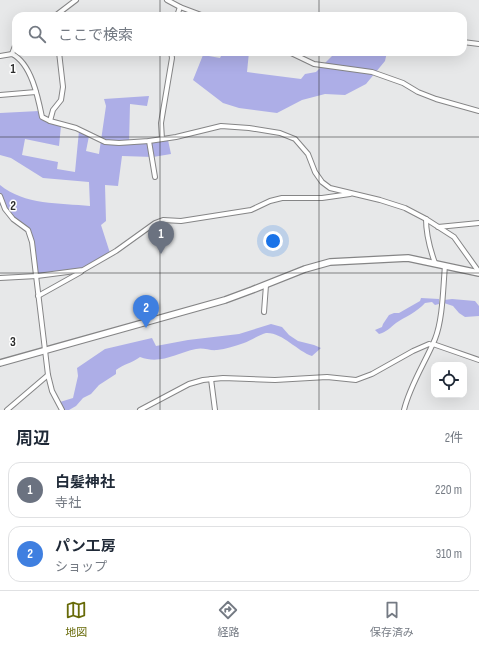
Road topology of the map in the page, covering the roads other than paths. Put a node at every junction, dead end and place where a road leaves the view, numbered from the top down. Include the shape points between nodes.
1 (76, 0) edge
2 (167, 0) edge
3 (180, 7) junction
4 (60, 12) edge
5 (178, 12) edge
6 (193, 12) edge
7 (467, 42) edge
8 (479, 44) edge
9 (12, 53) edge
10 (0, 56) edge
11 (17, 56) edge
12 (60, 56) edge
13 (172, 56) edge
14 (297, 56) edge
15 (36, 92) junction
16 (0, 95) edge
17 (479, 111) edge
18 (50, 121) junction
19 (162, 139) junction
20 (149, 141) junction
21 (155, 177) dead end
22 (354, 194) junction
23 (0, 196) edge
24 (426, 219) junction
25 (479, 223) edge
26 (438, 227) junction
27 (435, 263) junction
28 (445, 266) junction
29 (83, 270) junction
30 (479, 271) edge
31 (37, 276) junction
32 (0, 278) edge
33 (266, 285) junction
34 (38, 296) junction
35 (264, 312) dead end
36 (432, 344) junction
37 (44, 350) junction
38 (479, 360) edge
39 (0, 363) edge
40 (48, 376) junction
41 (211, 379) junction
42 (7, 410) edge
43 (62, 410) edge
44 (140, 410) edge
45 (215, 410) edge
46 (404, 410) edge

1 - 4 street
2 - 3 street
3 - 5 street
3 - 6 street
7 - 8 street
9 - 10 street
11 - 15 street via 22,60
12 - 18 street via 63,87 61,100 53,110
13 - 19 street via 161,123
14 - 17 street via 314,64 372,72 436,99
15 - 16 street
15 - 18 street via 42,117
18 - 20 street via 76,128 105,142
19 - 20 street
19 - 22 street via 221,126 280,133 295,139 308,154 322,182 330,188
20 - 21 street
22 - 24 street via 405,208
22 - 29 street via 322,198 282,198 251,210 181,221 164,220 155,223 116,251
23 - 31 street via 5,209 13,219 28,230
24 - 26 street
24 - 27 street via 426,230
25 - 26 street
26 - 30 street via 454,237
27 - 28 street
27 - 33 street via 408,258 330,262
28 - 30 street
28 - 36 street via 439,324
29 - 31 street
29 - 34 street
31 - 32 street
31 - 34 street
33 - 35 street
33 - 37 street via 225,300
34 - 37 street
36 - 38 street
36 - 41 street via 412,350 372,374 356,380 327,377 275,380
36 - 46 street
37 - 39 street
37 - 40 street
40 - 42 street
40 - 43 street via 52,391
41 - 44 street via 189,384
41 - 45 street

